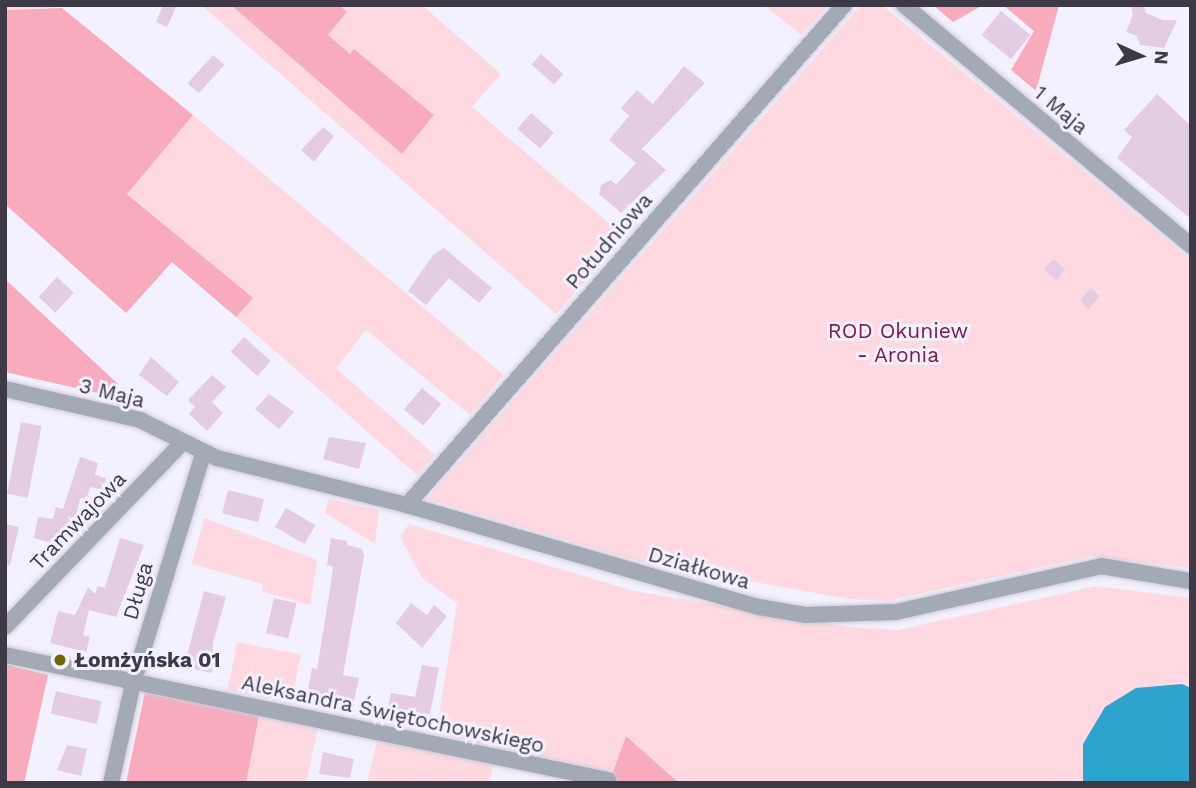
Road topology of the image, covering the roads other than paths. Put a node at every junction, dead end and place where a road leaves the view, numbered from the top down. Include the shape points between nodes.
1 (844, 5) edge
2 (904, 5) edge
3 (1191, 246) edge
4 (5, 390) edge
5 (181, 444) junction
6 (203, 454) junction
7 (407, 505) junction
8 (1191, 580) edge
9 (5, 627) edge
10 (5, 655) edge
11 (133, 683) junction
12 (608, 780) dead end
13 (111, 783) edge

1 - 7 street, Południowa
2 - 3 street, 1 Maja
4 - 5 street, 3 Maja via 140,420
5 - 6 street, 3 Maja
5 - 9 street, Tramwajowa
6 - 7 street, Działkowa
6 - 11 street, Długa
7 - 8 street, Działkowa via 759,607 806,615 896,612 1101,566
10 - 11 street, Aleksandra Świętochowskiego
11 - 12 street, Aleksandra Świętochowskiego
11 - 13 street, Długa

